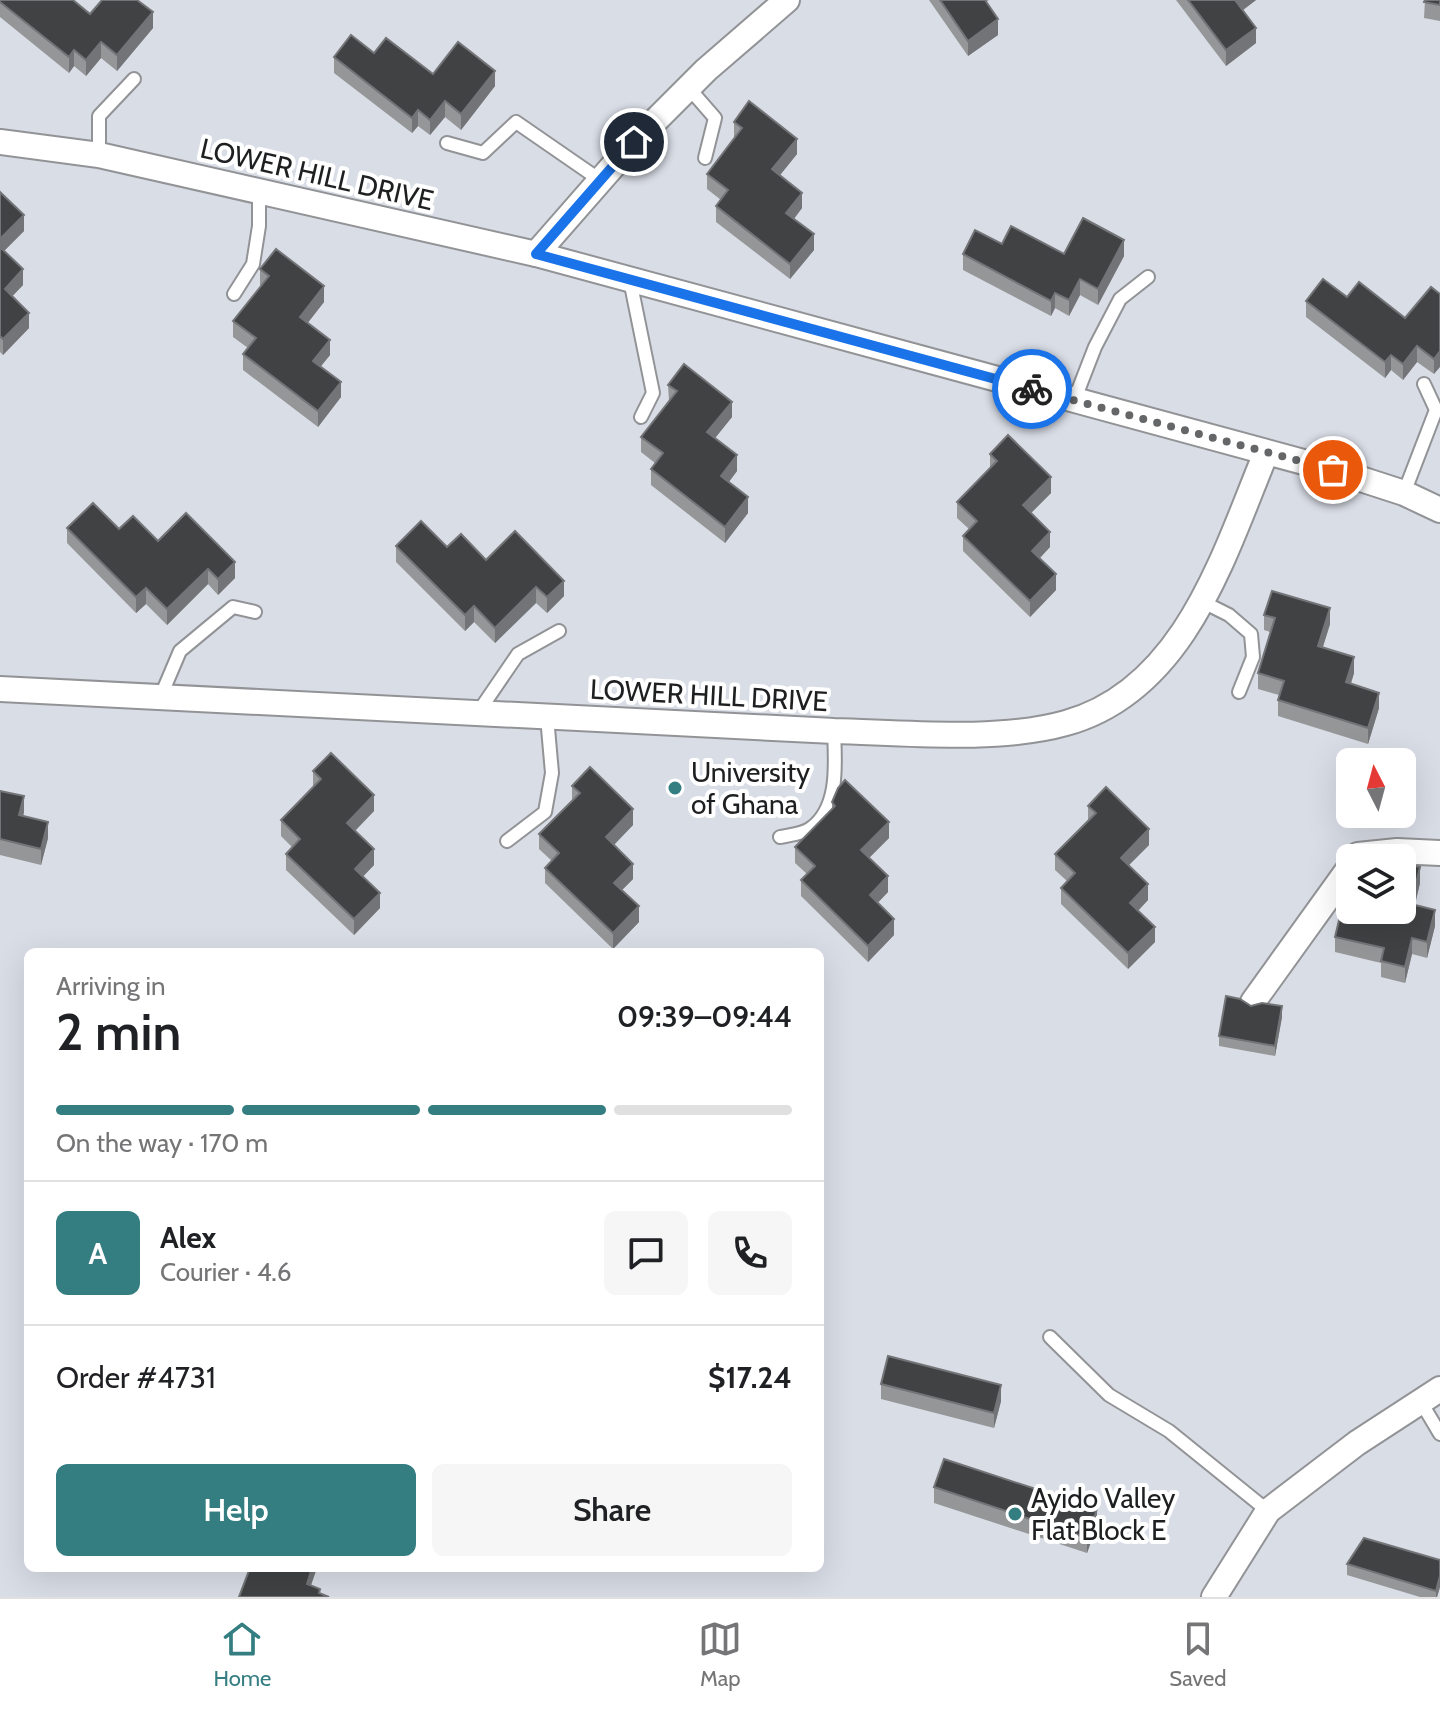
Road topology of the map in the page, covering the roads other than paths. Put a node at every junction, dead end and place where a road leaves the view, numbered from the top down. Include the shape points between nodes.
1 (787, 0) edge
2 (134, 79) dead end
3 (688, 87) junction
4 (0, 142) edge
5 (447, 143) dead end
6 (99, 155) junction
7 (705, 158) dead end
8 (600, 180) junction
9 (259, 192) junction
10 (536, 254) junction
11 (1148, 277) dead end
12 (630, 280) junction
13 (234, 294) dead end
14 (1424, 384) dead end
15 (1074, 401) junction
16 (641, 417) dead end
17 (1266, 453) junction
18 (1404, 493) junction
19 (1440, 510) edge
20 (1201, 601) junction
21 (255, 612) dead end
22 (559, 631) dead end
23 (0, 689) edge
24 (1239, 692) dead end
25 (160, 698) junction
26 (477, 714) junction
27 (547, 717) junction
28 (834, 731) junction
29 (780, 837) dead end
30 (507, 841) dead end
31 (1416, 852) edge
32 (1440, 853) edge
33 (1336, 886) edge
34 (1253, 1002) edge
35 (1050, 1337) dead end
36 (1430, 1395) edge
37 (1440, 1434) edge
38 (1268, 1511) junction
39 (1214, 1597) edge

1 - 3 street
2 - 6 lane via 99,116
3 - 7 lane via 715,118
3 - 8 street
4 - 6 street, LOWER HILL DRIVE
5 - 8 lane via 483,153 516,122
6 - 9 street, LOWER HILL DRIVE
8 - 10 street
9 - 10 street, LOWER HILL DRIVE
9 - 13 lane via 253,264
10 - 12 street, LOWER HILL DRIVE
11 - 15 lane via 1120,299
12 - 15 street, LOWER HILL DRIVE
12 - 16 lane via 653,393
14 - 18 lane via 1436,410
15 - 17 street, LOWER HILL DRIVE
17 - 18 street, LOWER HILL DRIVE
17 - 20 street, LOWER HILL DRIVE
18 - 19 street, LOWER HILL DRIVE
20 - 24 lane via 1251,634 1253,657
20 - 28 street, LOWER HILL DRIVE via 1167,656 1137,685 1066,723 966,735
21 - 25 lane via 233,607 180,651
22 - 26 lane via 518,654
23 - 25 street, LOWER HILL DRIVE
25 - 26 street, LOWER HILL DRIVE
26 - 27 street, LOWER HILL DRIVE
27 - 28 street, LOWER HILL DRIVE
27 - 30 lane via 552,773 545,812
28 - 29 lane via 831,798 812,828
31 - 32 street
33 - 34 street
35 - 38 lane via 1109,1395 1169,1431
36 - 37 lane
36 - 38 street
38 - 39 street

